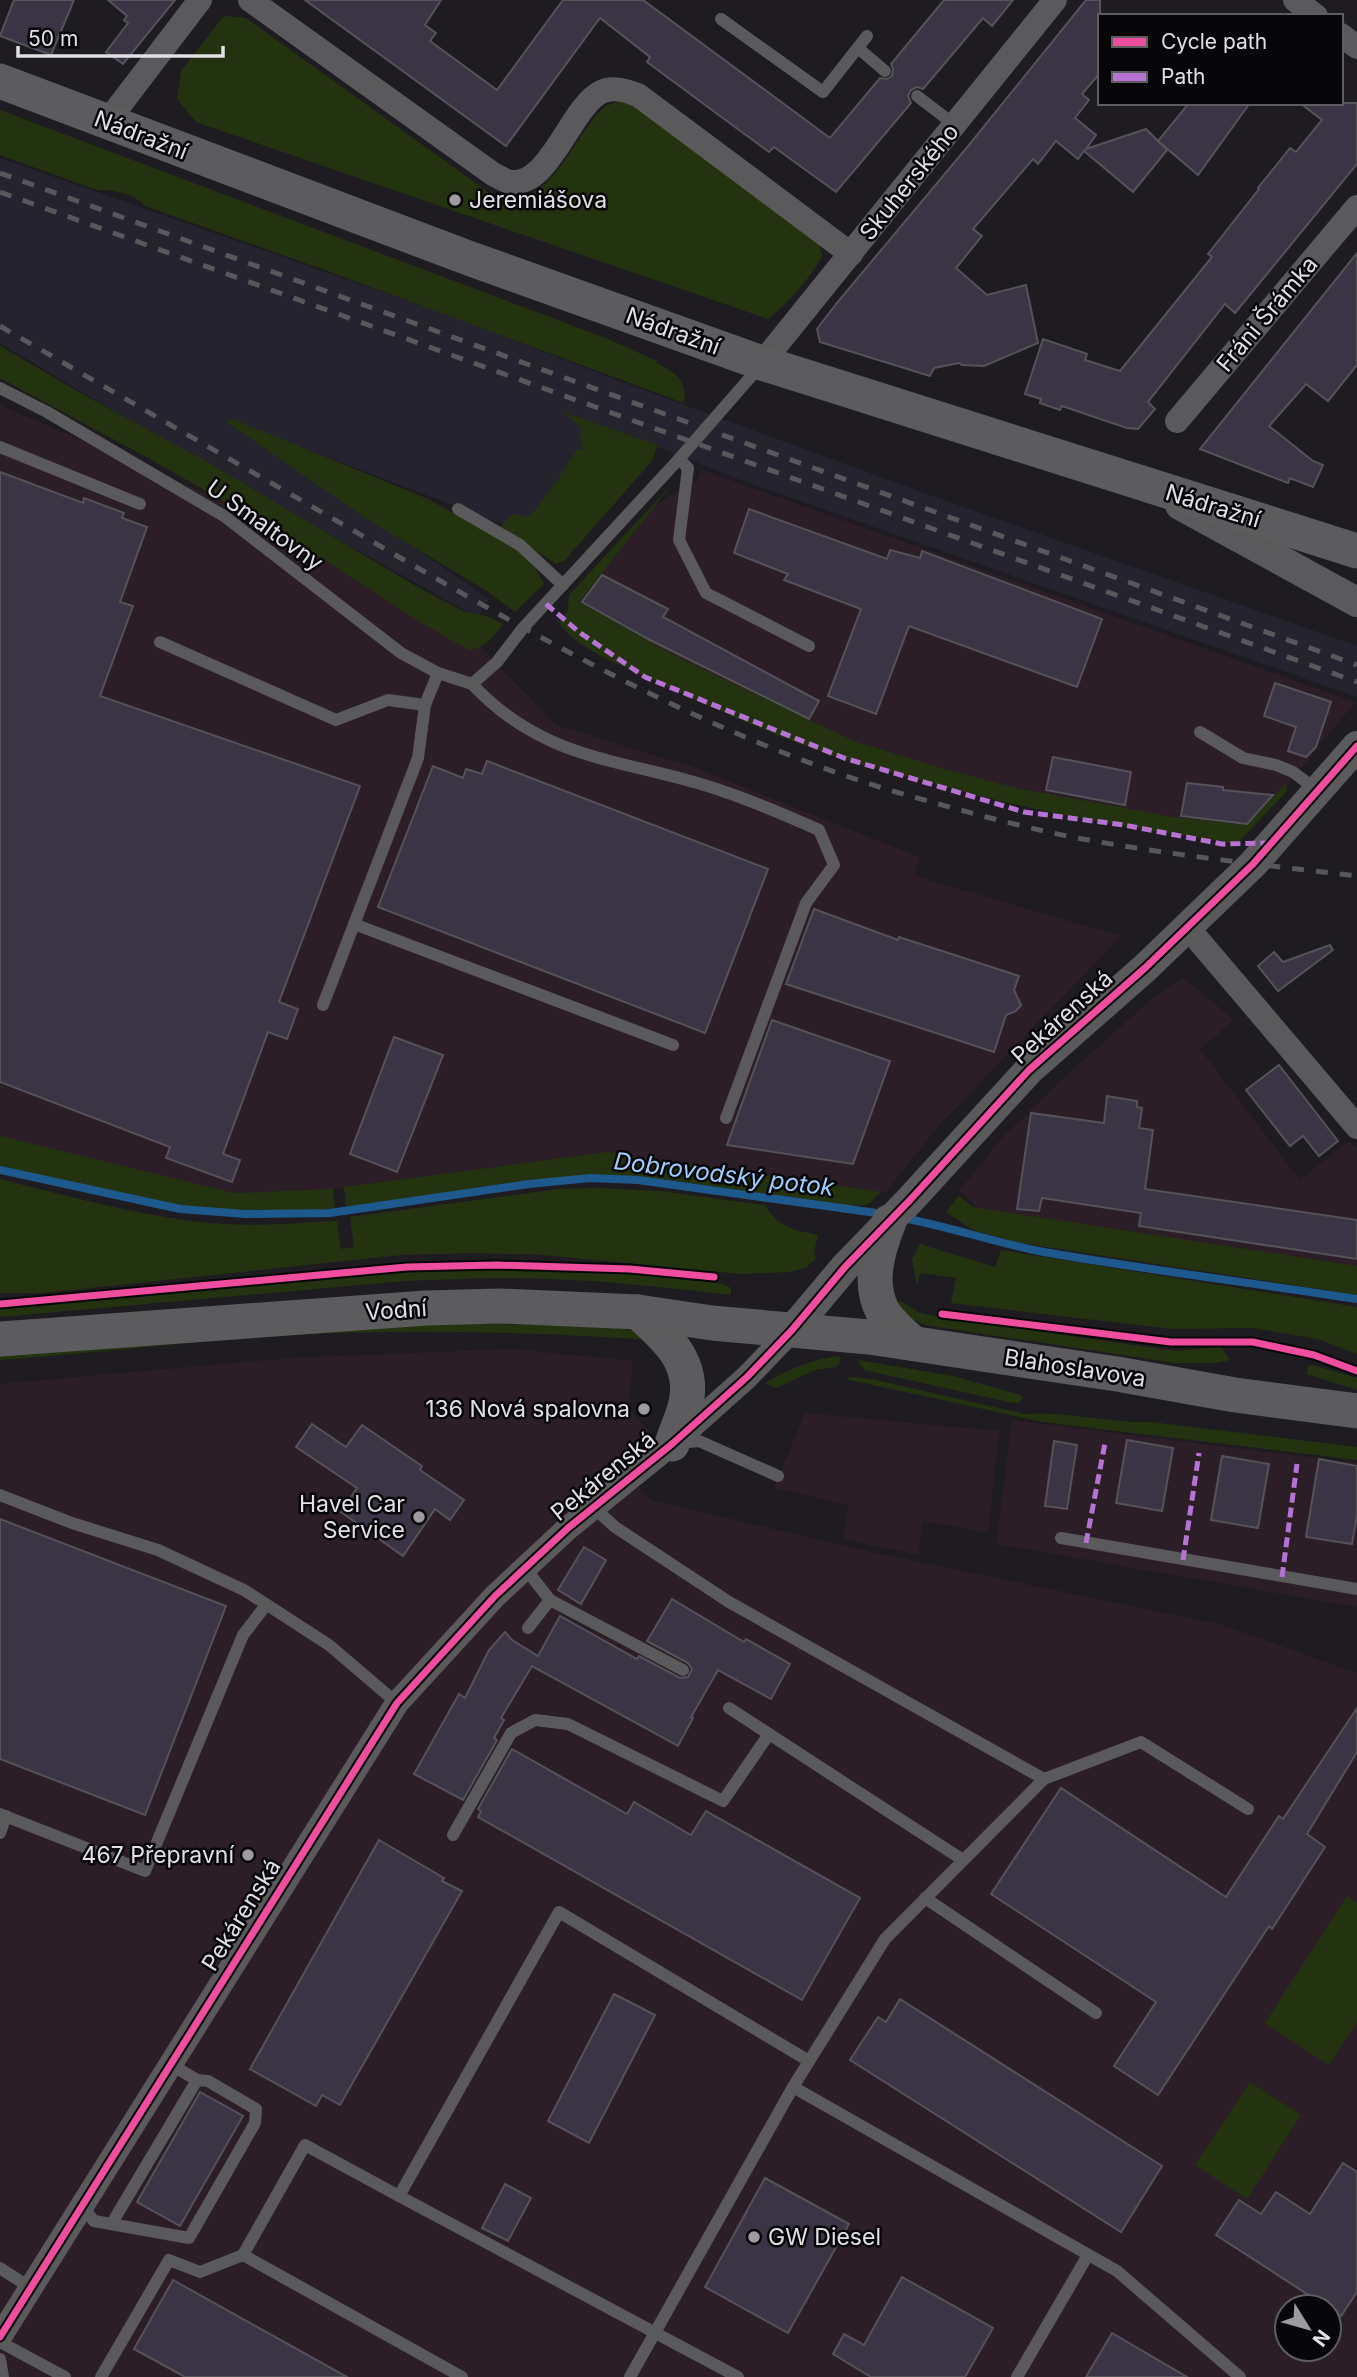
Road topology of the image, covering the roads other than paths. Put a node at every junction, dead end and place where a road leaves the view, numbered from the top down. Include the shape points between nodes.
1 (200, 0) edge
2 (250, 0) edge
3 (1055, 0) edge
4 (1295, 0) edge
5 (1313, 14) edge
6 (720, 19) dead end
7 (867, 36) dead end
8 (858, 48) junction
9 (886, 71) dead end
10 (0, 81) edge
11 (917, 96) dead end
12 (107, 122) junction
13 (955, 125) junction
14 (1357, 207) edge
15 (851, 254) junction
16 (762, 363) junction
17 (0, 388) edge
18 (1177, 421) dead end
19 (0, 447) edge
20 (679, 459) junction
21 (1137, 482) junction
22 (140, 504) dead end
23 (458, 509) dead end
24 (1357, 551) edge
25 (563, 585) junction
26 (1357, 602) edge
27 (160, 642) dead end
28 (809, 646) dead end
29 (438, 673) junction
30 (472, 684) junction
31 (425, 705) junction
32 (1200, 732) dead end
33 (1352, 749) edge
34 (1317, 791) junction
35 (354, 924) junction
36 (1188, 928) junction
37 (323, 1005) dead end
38 (673, 1045) dead end
39 (726, 1118) dead end
40 (1357, 1127) edge
41 (886, 1230) junction
42 (638, 1312) junction
43 (792, 1330) junction
44 (0, 1339) edge
45 (913, 1343) junction
46 (1357, 1411) edge
47 (672, 1444) junction
48 (778, 1476) dead end
49 (0, 1495) edge
50 (593, 1507) junction
51 (1061, 1538) dead end
52 (525, 1568) junction
53 (1357, 1589) edge
54 (550, 1600) junction
55 (266, 1605) junction
56 (528, 1628) dead end
57 (683, 1670) dead end
58 (397, 1703) junction
59 (729, 1708) dead end
60 (769, 1734) junction
61 (1044, 1779) junction
62 (1248, 1809) dead end
63 (3, 1815) edge
64 (0, 1833) edge
65 (453, 1835) dead end
66 (963, 1860) junction
67 (925, 1898) junction
68 (1096, 2012) dead end
69 (809, 2061) junction
70 (170, 2064) junction
71 (197, 2080) junction
72 (793, 2087) junction
73 (399, 2196) junction
74 (82, 2206) junction
75 (112, 2223) junction
76 (243, 2255) junction
77 (1088, 2255) junction
78 (0, 2268) edge
79 (31, 2288) junction
80 (655, 2333) junction
81 (0, 2337) edge
82 (0, 2342) edge
83 (0, 2359) edge
84 (3, 2377) edge
85 (65, 2377) edge
86 (101, 2377) edge
87 (461, 2377) edge
88 (630, 2377) edge
89 (738, 2377) edge
90 (1017, 2377) edge
91 (1240, 2377) edge

1 - 12 street
2 - 15 street via 509,182 526,180 540,171 586,104 602,91 621,89 638,95
3 - 13 street, Skuherského
4 - 5 street
6 - 8 lane via 823,92
7 - 8 lane
8 - 9 lane
10 - 12 main road, Nádražní
11 - 13 lane
12 - 16 main road, Nádražní
13 - 15 street, Skuherského
14 - 18 street, Fráni Šrámka
15 - 16 street, Skuherského
16 - 20 lane
16 - 21 main road, Nádražní
17 - 29 lane, U Smaltovny via 224,516 401,653
19 - 22 lane
20 - 25 lane
20 - 28 lane via 688,468 679,540 706,593
21 - 24 main road, Nádražní
21 - 26 street
23 - 25 lane via 520,545
25 - 30 lane via 497,662
27 - 31 lane via 336,720 387,700
29 - 30 lane, U Smaltovny
29 - 31 lane
30 - 39 lane via 492,706 544,739 595,759 756,802 819,830 834,865 806,903
31 - 35 lane via 418,758
32 - 34 lane via 1243,758 1293,772
33 - 34 street, Pekárenská
34 - 36 street, Pekárenská
35 - 37 lane
35 - 38 lane
36 - 40 street
36 - 41 street, Pekárenská via 1029,1070
41 - 43 street, Pekárenská
41 - 45 main road via 875,1274 882,1310
42 - 43 main road, Vodní
42 - 44 main road, Vodní via 426,1308
42 - 47 main road via 682,1359 686,1402
43 - 45 main road, Blahoslavova
43 - 47 street, Pekárenská
45 - 46 main road, Blahoslavova
47 - 48 lane via 699,1441
47 - 50 street, Pekárenská
49 - 55 lane via 158,1550
50 - 52 street, Pekárenská
50 - 61 lane via 615,1527 729,1602
51 - 53 lane
52 - 54 lane
52 - 58 street, Pekárenská
54 - 56 lane
54 - 57 lane
55 - 58 lane via 329,1645
55 - 63 lane via 243,1634 145,1871
58 - 70 street, Pekárenská
59 - 60 lane
60 - 65 lane via 723,1801 568,1724 535,1720 511,1733
60 - 66 lane
61 - 62 lane via 1141,1742
61 - 66 lane
63 - 64 lane
66 - 67 lane
67 - 68 lane
67 - 69 lane via 885,1939
69 - 72 lane
69 - 73 lane via 559,1912
70 - 71 lane
70 - 74 street, Pekárenská
71 - 75 lane
71 - 75 lane via 208,2081 256,2109 255,2123 189,2238
72 - 77 lane
72 - 80 lane
73 - 76 lane via 305,2146
73 - 80 lane
74 - 75 lane via 94,2221
74 - 79 street, Pekárenská
76 - 86 lane via 200,2272 169,2260
76 - 87 lane
77 - 90 lane
77 - 91 lane via 1117,2271
78 - 79 lane
79 - 81 street, Pekárenská
80 - 88 lane
80 - 89 lane
82 - 85 lane
83 - 84 lane

